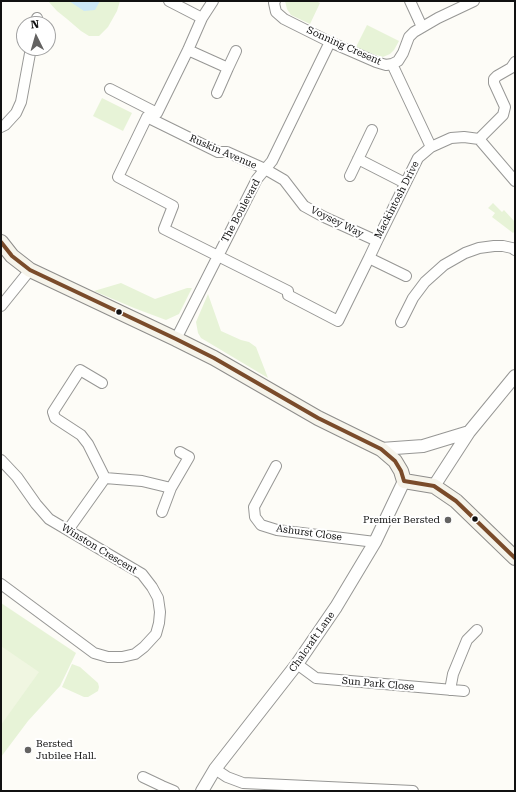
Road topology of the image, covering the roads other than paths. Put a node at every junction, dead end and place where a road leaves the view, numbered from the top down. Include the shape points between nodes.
1 (169, 1) edge
2 (213, 1) edge
3 (275, 1) edge
4 (410, 1) edge
5 (474, 1) edge
6 (202, 18) junction
7 (422, 27) junction
8 (330, 42) junction
9 (188, 50) junction
10 (236, 51) dead end
11 (30, 56) edge
12 (515, 62) edge
13 (392, 64) junction
14 (228, 68) junction
15 (110, 89) dead end
16 (217, 93) dead end
17 (157, 112) junction
18 (147, 117) junction
19 (1, 127) edge
20 (372, 130) dead end
21 (479, 139) junction
22 (431, 147) junction
23 (358, 159) junction
24 (265, 170) junction
25 (350, 176) dead end
26 (515, 181) edge
27 (405, 183) junction
28 (377, 241) junction
29 (1, 242) edge
30 (515, 250) edge
31 (218, 256) junction
32 (369, 258) junction
33 (30, 270) junction
34 (406, 276) dead end
35 (1, 306) edge
36 (402, 322) dead end
37 (176, 339) junction
38 (515, 376) edge
39 (102, 383) dead end
40 (469, 432) junction
41 (380, 449) junction
42 (180, 452) dead end
43 (1, 460) edge
44 (276, 466) dead end
45 (105, 478) junction
46 (404, 481) junction
47 (434, 486) junction
48 (171, 488) junction
49 (162, 512) dead end
50 (68, 530) junction
51 (375, 542) junction
52 (515, 558) edge
53 (1, 584) edge
54 (477, 630) dead end
55 (297, 664) junction
56 (450, 690) junction
57 (464, 691) dead end
58 (215, 769) junction
59 (143, 777) dead end
60 (174, 791) edge
61 (202, 791) edge
62 (413, 791) edge

1 - 6 street
2 - 6 street
3 - 8 street, Sonning Cresent via 276,12 284,19
4 - 7 street
5 - 7 street, Sonning Cresent
6 - 9 street
7 - 13 street, Sonning Cresent via 409,37 398,61
8 - 13 street, Sonning Cresent via 376,62
8 - 24 street, The Boulevard via 272,161
9 - 14 street
9 - 17 street
10 - 14 street
11 - 19 street via 21,102 16,113
12 - 21 street via 511,68 494,79 505,107 503,115
13 - 22 street
14 - 16 street
15 - 17 street
17 - 18 street
18 - 24 street, Ruskin Avenue via 218,152 227,152
18 - 31 street via 118,177 173,206 164,228
20 - 23 street
21 - 22 street, Mackintosh Drive via 451,138
21 - 26 street
22 - 27 street, Mackintosh Drive via 418,158
23 - 25 street
23 - 27 street
24 - 28 street, Voysey Way via 284,180 304,206
24 - 31 street, The Boulevard via 257,179
27 - 28 street, Mackintosh Drive
28 - 32 street, Mackintosh Drive
29 - 33 main road via 12,256
30 - 36 street via 503,246 479,248 464,253 444,265 421,287
31 - 32 street, Mackintosh Drive via 288,291 288,295 338,321
31 - 37 street, The Boulevard
32 - 34 street
33 - 35 street
33 - 37 main road
37 - 41 main road via 318,418
38 - 40 street
39 - 45 street via 80,370 53,412 55,418 81,435
40 - 41 street via 423,446
40 - 47 street
41 - 46 main road via 395,462
42 - 48 street via 189,457
43 - 50 street, Winston Crescent via 49,519
44 - 51 street, Ashurst Close via 254,507 255,517 261,525 277,530
45 - 48 street via 142,481
45 - 50 street
46 - 47 main road
46 - 51 street, Chalcraft Lane
47 - 52 main road via 456,501
48 - 49 street
50 - 53 street, Winston Crescent via 142,574 152,587 158,598 159,623 156,634 144,647 135,654 122,657 94,653
51 - 55 street, Chalcraft Lane via 336,607
54 - 56 street via 467,640 453,674
55 - 56 street, Sun Park Close via 316,678
55 - 58 street, Chalcraft Lane
56 - 57 street, Sun Park Close
58 - 61 street, Chalcraft Lane
58 - 62 street via 243,783
59 - 60 street

